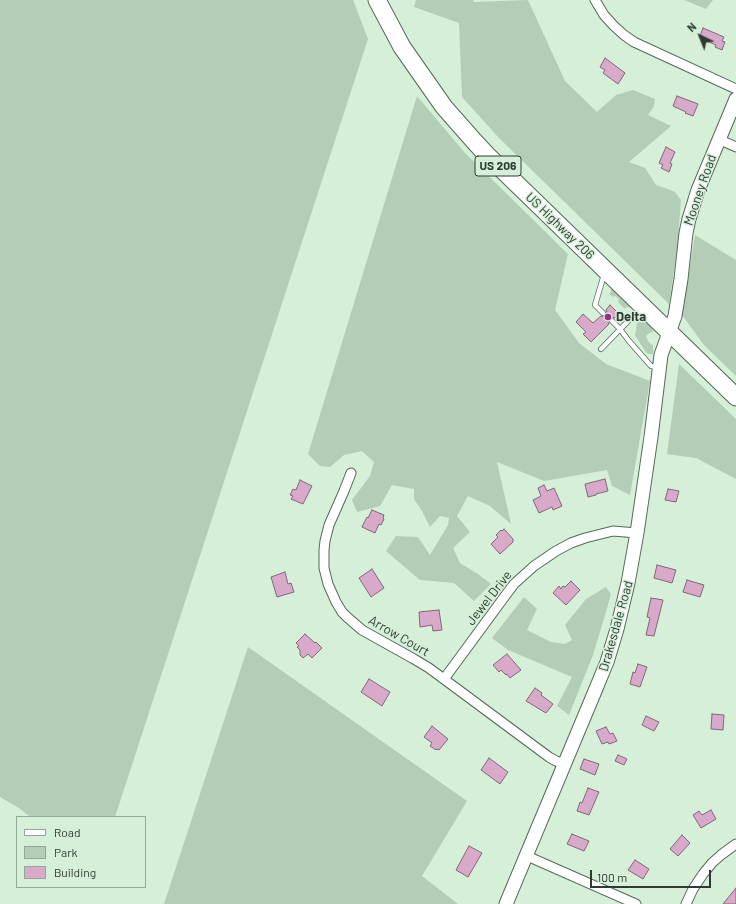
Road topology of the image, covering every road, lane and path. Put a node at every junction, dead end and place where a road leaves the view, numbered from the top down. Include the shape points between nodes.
1 (377, 0) edge
2 (595, 0) edge
3 (736, 89) edge
4 (736, 99) edge
5 (718, 139) junction
6 (736, 147) edge
7 (608, 273) junction
8 (646, 309) junction
9 (603, 313) dead end
10 (612, 321) dead end
11 (620, 329) junction
12 (669, 332) junction
13 (601, 349) dead end
14 (659, 367) junction
15 (736, 397) edge
16 (351, 473) dead end
17 (637, 533) junction
18 (444, 679) junction
19 (565, 764) junction
20 (736, 844) edge
21 (527, 856) junction
22 (506, 904) edge
23 (636, 904) edge
24 (686, 904) edge

1 - 7 highway, US Highway 206 / US 206 via 414,65 458,124
2 - 3 street via 614,26 634,42
4 - 5 main road, Mooney Road
5 - 6 street
5 - 12 main road, Mooney Road via 689,219 677,308
7 - 8 highway, US Highway 206 / US 206
7 - 9 lane via 603,278 595,306
8 - 11 lane via 640,315 632,317
8 - 12 highway, US Highway 206 / US 206
10 - 11 lane
11 - 13 lane
11 - 14 lane via 651,366
12 - 14 main road, Drakesdale Road
12 - 15 highway, US Highway 206 / US 206
14 - 17 main road, Drakesdale Road
16 - 18 street, Arrow Court via 328,525 325,540 324,568 330,590 342,612 368,635 414,659
17 - 18 street, Jewel Drive via 613,531 585,538 556,551 534,566 514,584
17 - 19 main road, Drakesdale Road via 624,604 613,644
18 - 19 street, Arrow Court via 549,757
19 - 21 main road, Drakesdale Road
20 - 24 street via 712,863 693,889
21 - 22 main road, Drakesdale Road
21 - 23 street

